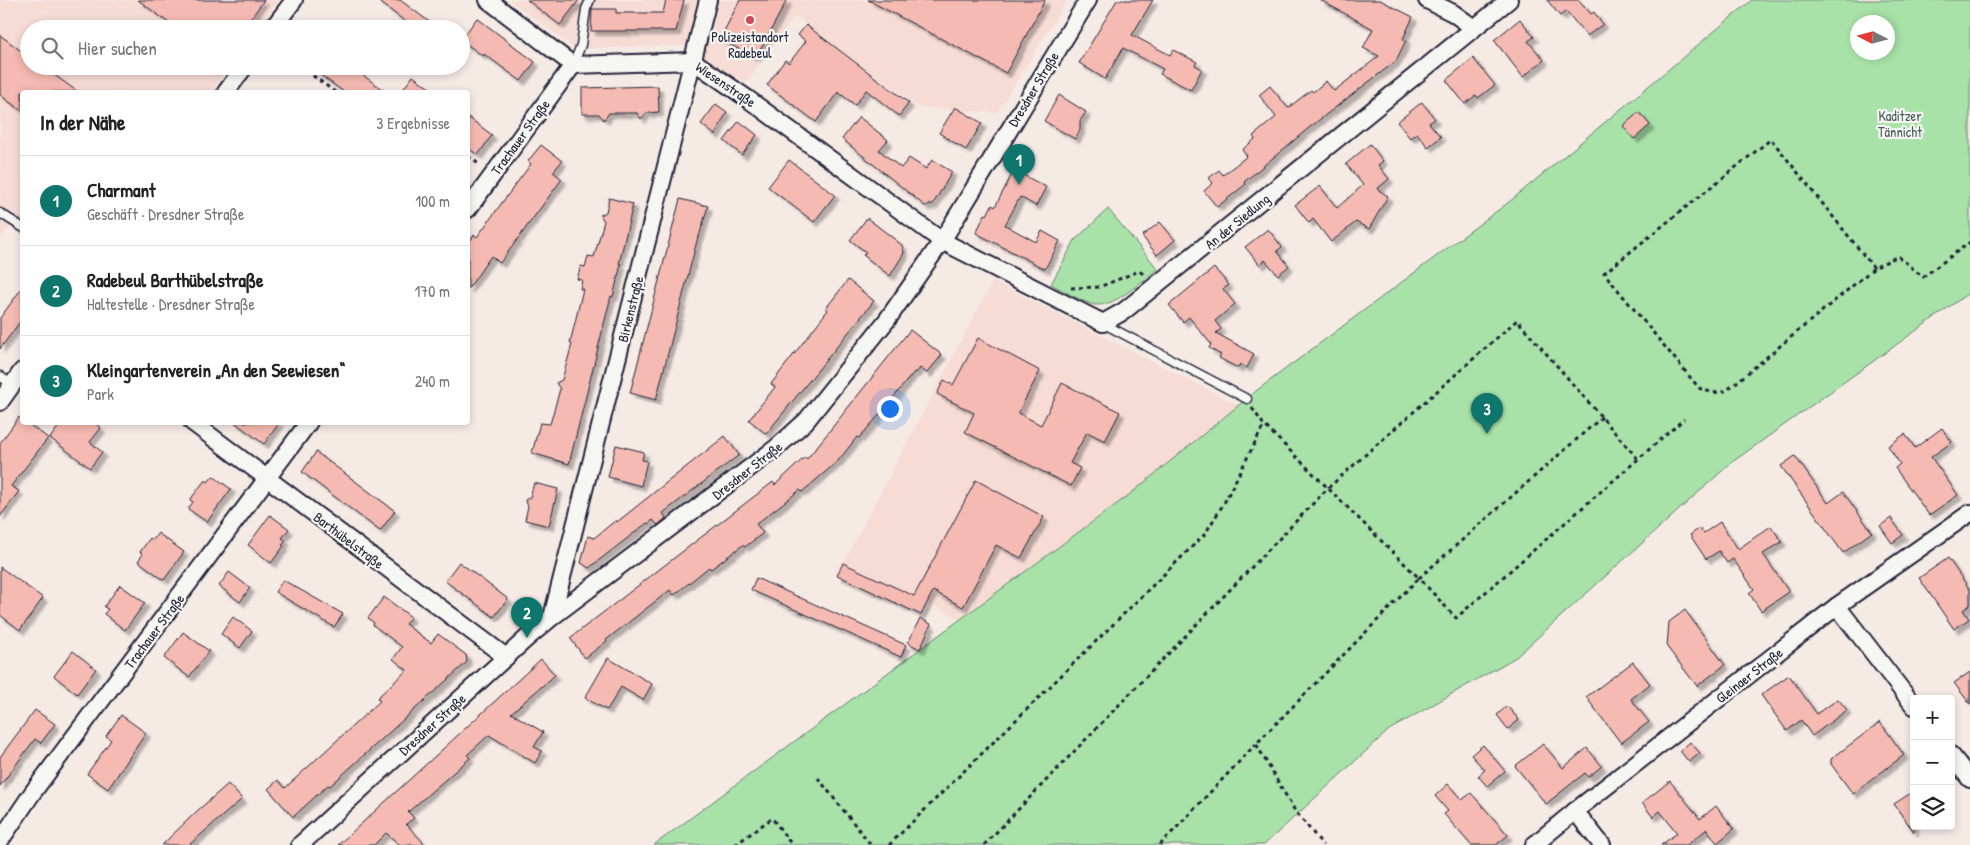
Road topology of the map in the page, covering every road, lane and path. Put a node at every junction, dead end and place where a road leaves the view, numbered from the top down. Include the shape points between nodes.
1 (294, 0) edge
2 (488, 0) edge
3 (590, 0) edge
4 (708, 0) edge
5 (1088, 0) edge
6 (1428, 0) edge
7 (1509, 0) edge
8 (279, 20) edge
9 (1474, 28) junction
10 (693, 61) junction
11 (573, 64) junction
12 (238, 75) edge
13 (312, 75) edge
14 (227, 90) edge
15 (332, 90) edge
16 (470, 206) edge
17 (0, 213) edge
18 (20, 226) edge
19 (942, 240) junction
20 (1970, 242) edge
21 (1874, 268) junction
22 (1158, 285) junction
23 (1054, 299) junction
24 (1103, 323) junction
25 (20, 372) edge
26 (6, 380) edge
27 (1247, 399) joint
28 (0, 402) edge
29 (1602, 418) junction
30 (1684, 419) dead end
31 (196, 425) edge
32 (307, 425) edge
33 (1264, 425) junction
34 (1638, 459) junction
35 (268, 479) junction
36 (1328, 488) junction
37 (1970, 513) edge
38 (1419, 578) junction
39 (1837, 606) junction
40 (552, 617) junction
41 (506, 657) junction
42 (1910, 701) edge
43 (1256, 744) junction
44 (1955, 760) edge
45 (818, 778) dead end
46 (1970, 779) edge
47 (1575, 811) junction
48 (0, 840) edge
49 (300, 845) edge
50 (735, 845) edge
51 (792, 845) edge
52 (871, 845) edge
53 (889, 845) edge
54 (984, 845) edge
55 (1160, 845) edge
56 (1323, 845) edge
57 (1534, 845) edge
58 (1602, 845) edge

1 - 8 street
2 - 11 street
3 - 11 lane via 581,46
4 - 10 street, Birkenstraße
5 - 19 street, Dresdner Straße
6 - 9 street
7 - 9 street, An der Siedlung
9 - 22 street, An der Siedlung
10 - 11 street, Wiesenstraße
10 - 19 street, Wiesenstraße
10 - 40 street, Birkenstraße
11 - 16 street, Trachauer Straße
12 - 14 street
13 - 15 path
17 - 18 lane
19 - 23 street
19 - 40 street, Dresdner Straße via 886,320 806,421 776,448
20 - 21 path via 1923,277 1898,256
21 - 21 path via 1726,391 1714,393 1699,388 1604,273 1771,139
22 - 23 path via 1139,271 1099,287 1064,289
22 - 24 street, An der Siedlung
23 - 24 street
24 - 27 lane
25 - 26 street
26 - 28 street
27 - 33 path
29 - 34 path
29 - 36 path via 1517,320
29 - 38 path
30 - 34 path
31 - 35 street, Barthübelstraße
32 - 35 street, Trachauer Straße
33 - 36 path
33 - 53 path via 1205,534
34 - 38 path via 1456,618
35 - 41 street, Barthübelstraße
35 - 48 street, Trachauer Straße
36 - 38 path
36 - 54 path
37 - 39 street, Gleinaer Straße
38 - 43 path
39 - 42 street
39 - 47 street, Gleinaer Straße
40 - 41 street, Dresdner Straße
41 - 49 street, Dresdner Straße
43 - 55 path
43 - 56 path via 1296,811
44 - 46 street
45 - 52 path
47 - 57 street, Gleinaer Straße
47 - 58 street
50 - 51 path via 772,818

